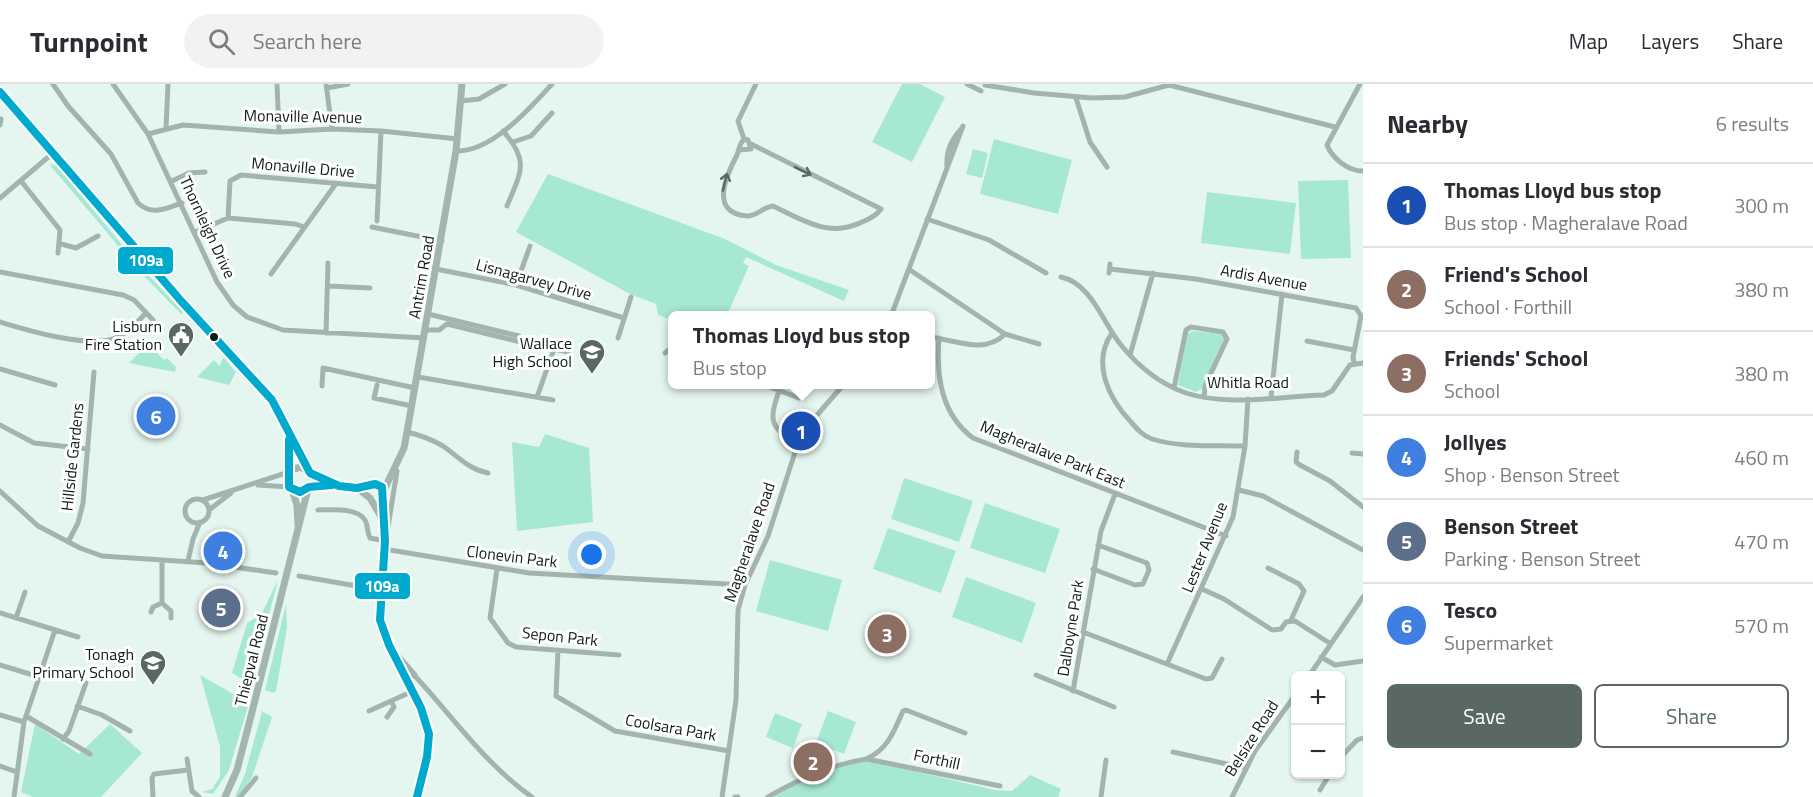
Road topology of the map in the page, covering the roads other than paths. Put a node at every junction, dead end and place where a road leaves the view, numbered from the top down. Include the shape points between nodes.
1 (52, 84) edge
2 (112, 84) edge
3 (168, 84) edge
4 (277, 84) edge
5 (348, 84) edge
6 (462, 84) edge
7 (505, 84) edge
8 (552, 84) edge
9 (756, 84) edge
10 (967, 84) edge
11 (1360, 84) edge
12 (985, 85) edge
13 (326, 86) edge
14 (981, 91) dead end
15 (0, 92) edge
16 (1076, 98) junction
17 (461, 101) junction
18 (552, 113) dead end
19 (1, 119) edge
20 (0, 125) edge
21 (1335, 127) junction
22 (166, 128) junction
23 (332, 129) junction
24 (381, 131) junction
25 (503, 131) junction
26 (279, 132) junction
27 (148, 134) junction
28 (458, 139) junction
29 (744, 139) junction
30 (513, 142) junction
31 (751, 144) junction
32 (739, 150) junction
33 (456, 151) junction
34 (53, 153) junction
35 (1107, 167) dead end
36 (947, 168) junction
37 (1360, 171) edge
38 (205, 172) dead end
39 (21, 181) junction
40 (172, 181) junction
41 (335, 184) junction
42 (378, 187) junction
43 (0, 198) edge
44 (182, 203) junction
45 (507, 206) dead end
46 (228, 219) junction
47 (927, 219) junction
48 (377, 221) dead end
49 (304, 227) junction
50 (372, 227) dead end
51 (195, 232) junction
52 (98, 236) dead end
53 (442, 241) junction
54 (61, 244) junction
55 (530, 246) dead end
56 (58, 253) dead end
57 (328, 263) dead end
58 (436, 269) junction
59 (1110, 269) dead end
60 (910, 270) junction
61 (0, 272) edge
62 (1046, 273) dead end
63 (1153, 273) junction
64 (271, 274) dead end
65 (1061, 277) dead end
66 (516, 285) junction
67 (328, 286) junction
68 (370, 288) dead end
69 (1282, 294) junction
70 (631, 297) dead end
71 (893, 311) edge
72 (146, 313) junction
73 (428, 314) junction
74 (624, 318) junction
75 (153, 321) dead end
76 (0, 322) edge
77 (426, 330) junction
78 (326, 333) junction
79 (1112, 333) junction
80 (1005, 334) junction
81 (424, 338) junction
82 (618, 338) dead end
83 (935, 338) edge
84 (939, 338) junction
85 (1307, 341) dead end
86 (1039, 344) dead end
87 (544, 347) dead end
88 (554, 349) junction
89 (668, 349) edge
90 (1354, 350) junction
91 (568, 352) dead end
92 (665, 353) dead end
93 (1130, 355) junction
94 (1354, 363) junction
95 (1363, 363) edge
96 (0, 369) edge
97 (94, 372) dead end
98 (417, 376) junction
99 (55, 385) dead end
100 (377, 385) dead end
101 (322, 386) dead end
102 (415, 388) junction
103 (1174, 388) junction
104 (774, 389) edge
105 (839, 389) edge
106 (779, 391) junction
107 (1203, 397) junction
108 (1271, 397) junction
109 (537, 398) junction
110 (799, 398) dead end
111 (1248, 399) junction
112 (553, 400) dead end
113 (412, 406) junction
114 (286, 424) junction
115 (0, 425) edge
116 (407, 432) junction
117 (798, 443) junction
118 (1245, 446) junction
119 (88, 448) junction
120 (1297, 452) dead end
121 (1352, 453) dead end
122 (1363, 454) edge
123 (308, 471) junction
124 (394, 471) junction
125 (290, 472) junction
126 (488, 472) dead end
127 (332, 484) junction
128 (254, 485) junction
129 (372, 485) junction
130 (309, 488) junction
131 (357, 488) junction
132 (291, 489) junction
133 (0, 490) edge
134 (235, 490) junction
135 (1239, 490) junction
136 (383, 494) junction
137 (1115, 494) junction
138 (393, 496) junction
139 (369, 497) junction
140 (203, 500) junction
141 (1363, 507) edge
142 (209, 510) junction
143 (318, 510) dead end
144 (189, 520) junction
145 (383, 520) junction
146 (200, 522) junction
147 (298, 528) junction
148 (384, 531) junction
149 (1226, 536) junction
150 (193, 539) junction
151 (68, 542) junction
152 (384, 545) junction
153 (1098, 545) junction
154 (1363, 550) edge
155 (162, 561) junction
156 (188, 561) junction
157 (497, 568) junction
158 (1268, 568) dead end
159 (1093, 569) junction
160 (276, 573) dead end
161 (299, 576) dead end
162 (745, 585) junction
163 (1202, 589) junction
164 (380, 590) junction
165 (25, 592) dead end
166 (1363, 597) edge
167 (162, 603) junction
168 (151, 612) dead end
169 (0, 613) edge
170 (16, 618) junction
171 (171, 618) dead end
172 (1290, 620) junction
173 (55, 630) junction
174 (1083, 632) junction
175 (78, 637) dead end
176 (1331, 644) junction
177 (388, 645) junction
178 (558, 651) junction
179 (619, 655) dead end
180 (1321, 657) junction
181 (1222, 659) dead end
182 (1363, 661) edge
183 (0, 664) edge
184 (1167, 664) junction
185 (1312, 671) edge
186 (405, 675) junction
187 (1036, 675) dead end
188 (415, 676) junction
189 (39, 677) junction
190 (86, 683) dead end
191 (413, 691) junction
192 (1073, 691) junction
193 (1291, 701) edge
194 (392, 703) junction
195 (77, 706) junction
196 (1114, 706) dead end
197 (369, 711) dead end
198 (0, 715) edge
199 (387, 717) dead end
200 (25, 719) junction
201 (130, 731) dead end
202 (965, 733) dead end
203 (1363, 738) edge
204 (63, 739) junction
205 (729, 751) junction
206 (1173, 752) dead end
207 (90, 754) dead end
208 (1345, 754) edge
209 (187, 759) dead end
210 (867, 759) junction
211 (1106, 760) dead end
212 (0, 766) edge
213 (1245, 768) junction
214 (188, 770) junction
215 (17, 772) junction
216 (256, 778) dead end
217 (1327, 779) edge
218 (422, 781) dead end
219 (1000, 786) dead end
220 (1320, 790) dead end
221 (191, 794) edge
222 (14, 797) edge
223 (153, 797) edge
224 (199, 797) edge
225 (225, 797) edge
226 (240, 797) edge
227 (532, 797) edge
228 (722, 797) edge
229 (768, 797) edge
230 (1101, 797) edge
231 (1232, 797) edge

1 - 44 street via 111,154 144,209 160,211
2 - 27 street, Thornleigh Drive
3 - 22 street
4 - 26 street
5 - 13 street
6 - 17 main road, Antrim Road
7 - 17 street via 479,99
8 - 25 street
9 - 29 street via 738,121
10 - 14 street
11 - 21 street
12 - 16 street
13 - 23 street
15 - 34 main road
16 - 21 street via 1125,97 1169,85
16 - 35 street via 1090,142
17 - 28 main road, Antrim Road
18 - 30 street via 531,136
19 - 20 street
21 - 37 street via 1327,146 1332,157
22 - 26 street, Monaville Avenue via 183,125
22 - 27 street, Monaville Avenue
23 - 24 street, Monaville Avenue
23 - 26 street, Monaville Avenue
24 - 28 street, Monaville Avenue
24 - 42 street, Monaville Drive
25 - 30 street
25 - 33 street via 474,149
27 - 40 street, Thornleigh Drive
28 - 33 main road, Antrim Road
29 - 31 street
29 - 32 street
30 - 45 street via 521,155 521,170
31 - 32 street via 747,151
31 -> 32 street via 881,208 872,218 838,231 773,206 753,216 738,214 723,197 725,177
33 - 53 main road, Antrim Road
34 - 39 street
34 - 114 main road via 272,400
36 - 36 street via 946,154 963,126 960,150
36 - 47 street
38 - 40 street via 189,173
39 - 43 street
39 - 54 street via 54,219
40 - 44 street, Thornleigh Drive
41 - 42 street, Monaville Drive
41 - 46 street, Monaville Drive via 241,175 230,181
41 - 49 street
42 - 48 street, Monaville Drive
44 - 51 street, Thornleigh Drive
46 - 49 street
46 - 51 street
47 - 60 street
47 - 62 street via 989,240
49 - 64 street
50 - 53 street
51 - 78 street, Thornleigh Drive via 217,282 247,317 283,330
52 - 54 street via 76,248
53 - 58 main road, Antrim Road
54 - 56 street
55 - 66 street
57 - 67 street
58 - 66 street, Lisnagarvey Drive
58 - 73 main road, Antrim Road
59 - 63 street, Ardis Avenue
60 - 71 street
60 - 80 street
61 - 72 street via 123,295
63 - 69 street, Ardis Avenue
63 - 93 street
65 - 79 street, Whitla Road via 1073,281 1084,293
66 - 74 street, Lisnagarvey Drive
67 - 68 street
67 - 78 street
69 - 90 street, Ardis Avenue via 1356,308 1361,316
69 - 108 street
70 - 74 street
72 - 75 street
72 - 76 street via 116,338 95,340 49,336
73 - 77 main road, Antrim Road
73 - 77 street via 520,339 447,324 439,330
74 - 82 street
77 - 81 main road, Antrim Road
78 - 81 street, Thornleigh Drive
79 - 93 street, Whitla Road
79 - 118 street via 1104,355 1107,386 1116,405 1141,433 1165,442
80 - 84 street via 986,346
80 - 86 street
81 - 98 main road, Antrim Road
83 - 84 street
84 - 137 street, Magheralave Park East via 943,393 952,417 965,433
85 - 90 street
87 - 88 street
88 - 91 street
88 - 109 street
89 - 92 street
90 - 94 street, Ardis Avenue
93 - 103 street, Whitla Road
94 - 95 street
94 - 108 street, Whitla Road via 1332,391
96 - 99 street
97 - 119 street, Hillside Gardens
98 - 102 main road, Antrim Road
98 - 109 street
100 - 113 street via 374,398
101 - 102 street via 323,368
102 - 113 main road, Antrim Road
103 - 107 street, Whitla Road
103 - 107 street via 1186,330 1191,327 1221,331 1227,339
104 - 106 street
105 - 117 street, Magheralave Road
106 - 110 street
106 - 117 street via 772,421 785,436
107 - 111 street, Whitla Road
108 - 111 street, Whitla Road
109 - 112 street
111 - 118 street, Lester Avenue
113 - 116 main road, Antrim Road
114 - 123 main road
114 - 125 main road
115 - 119 street via 34,443
116 - 124 main road, Antrim Road
116 - 126 street via 426,437 468,467
117 - 162 street, Magheralave Road via 768,536
118 - 135 street, Lester Avenue
119 - 151 street, Hillside Gardens via 83,503
120 - 141 street via 1296,462 1330,481
121 - 122 street
123 - 125 main road via 300,467
123 - 127 main road
123 - 130 main road via 312,480
124 - 129 main road, Antrim Road
124 - 136 main road, Antrim Road
124 - 138 street
125 - 128 street
125 - 132 main road via 287,480
127 - 130 main road
127 - 131 main road
128 - 132 street
128 - 134 street
129 - 131 main road
129 - 136 main road via 380,486
129 - 139 main road
130 - 132 main road via 300,492
130 - 147 main road, Thiepval Road
131 - 139 main road
132 - 147 main road, Thiepval Road via 297,505
133 - 151 street via 33,522
134 - 140 street
134 - 142 street
135 - 149 street, Lester Avenue
135 - 154 street via 1263,496
136 - 138 street
136 - 139 main road via 377,500
136 - 145 main road, Antrim Road
137 - 149 street, Magheralave Park East
137 - 153 street, Dalboyne Park
138 - 148 street
139 - 145 main road, Antrim Road
140 - 142 street
140 - 144 street via 187,502 185,513
142 - 146 street
143 - 152 street via 343,510 360,516 370,538
144 - 146 street
144 - 150 street
145 - 148 main road, Antrim Road
146 - 150 street
147 - 225 main road, Thiepval Road via 237,770
148 - 152 main road, Antrim Road
149 - 163 street, Lester Avenue
150 - 156 street
151 - 155 street via 102,556
152 - 157 street, Clonevin Park
152 - 164 main road, Antrim Road
153 - 159 street, Dalboyne Park
153 - 159 street, Dalboyne Park via 1147,563 1149,570 1143,584 1135,585
155 - 156 street
155 - 167 street
156 - 160 street
157 - 162 street, Clonevin Park via 591,578
157 - 178 street, Sepon Park via 492,622 508,643 516,647
158 - 172 street via 1299,584 1304,591
159 - 174 street, Dalboyne Park
161 - 164 street
162 - 205 street, Magheralave Road via 738,610 736,699
163 - 172 street via 1272,630 1281,629
163 - 184 street, Lester Avenue
164 - 177 main road, Antrim Road via 380,620
165 - 170 street
166 - 176 street
167 - 168 street
167 - 171 street via 171,611
169 - 170 street
170 - 173 street
172 - 176 street
173 - 175 street
173 - 189 street
174 - 184 street
174 - 192 street, Dalboyne Park
176 - 180 street
177 - 186 main road, Antrim Road
177 - 188 street
178 - 179 street, Sepon Park
178 - 205 street, Coolsara Park via 556,696 611,730
180 - 182 street via 1335,665
180 - 185 street
181 - 184 street via 1212,678 1206,679
183 - 189 street
186 - 188 street
186 - 191 main road, Antrim Road
187 - 192 street, Dalboyne Park
188 - 227 street via 484,755
189 - 200 street
190 - 195 street
191 - 194 street
191 - 218 main road, Antrim Road via 429,734
192 - 196 street, Dalboyne Park
193 - 213 street, Belsize Road
194 - 197 street
194 - 199 street via 394,707
195 - 201 street
195 - 204 street
198 - 200 street
200 - 204 street
200 - 215 street
202 - 210 street, Forthill via 906,710 888,743 880,753
203 - 208 street
204 - 207 street
205 - 228 street, Magheralave Road
206 - 213 street
209 - 214 street
210 - 219 street, Forthill
210 - 229 street, Forthill via 804,777
211 - 230 street
212 - 215 street
213 - 231 street, Belsize Road
214 - 221 street
214 - 223 street via 154,774
215 - 222 street
216 - 226 street
217 - 220 street
221 - 224 street

